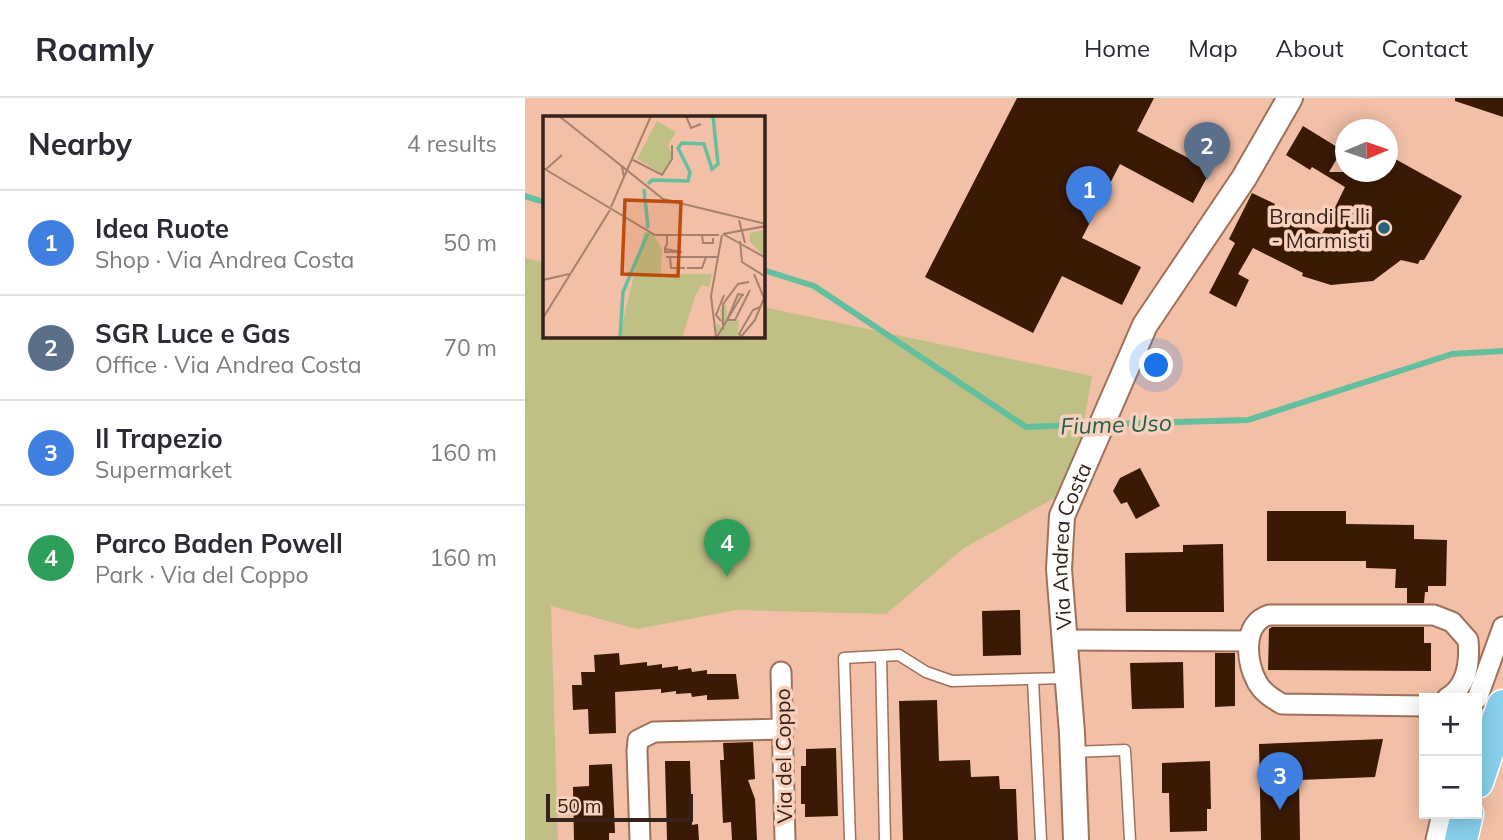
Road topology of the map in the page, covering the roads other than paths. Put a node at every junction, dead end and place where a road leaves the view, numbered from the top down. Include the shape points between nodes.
1 (1290, 98) edge
2 (1503, 627) edge
3 (1065, 639) junction
4 (1248, 641) junction
5 (881, 656) junction
6 (781, 671) dead end
7 (1067, 678) junction
8 (1033, 680) junction
9 (1452, 693) edge
10 (1479, 693) edge
11 (1419, 706) edge
12 (1503, 706) edge
13 (783, 729) junction
14 (1073, 752) junction
15 (1482, 767) edge
16 (1441, 819) edge
17 (1466, 819) edge
18 (640, 840) edge
19 (785, 840) edge
20 (850, 840) edge
21 (885, 840) edge
22 (1041, 840) edge
23 (1076, 840) edge
24 (1130, 840) edge
25 (1436, 840) edge
26 (1461, 840) edge

1 - 3 street, Via Andrea Costa via 1244,178 1145,325 1066,504 1059,569
2 - 10 street
3 - 4 street
3 - 7 street, Via Andrea Costa
4 - 9 street via 1258,620 1269,615 1434,615 1452,622 1468,640 1469,667
4 - 11 street via 1258,683 1282,704
5 - 8 lane via 899,655 952,681
5 - 20 lane via 844,658
5 - 21 lane
6 - 13 street, Via del Coppo
7 - 8 lane
7 - 14 street, Via Andrea Costa
8 - 22 lane
12 - 15 main road
13 - 18 street via 654,732 638,740
13 - 19 street, Via del Coppo
14 - 23 street, Via Andrea Costa
14 - 24 lane via 1125,750
16 - 25 street
17 - 26 main road

